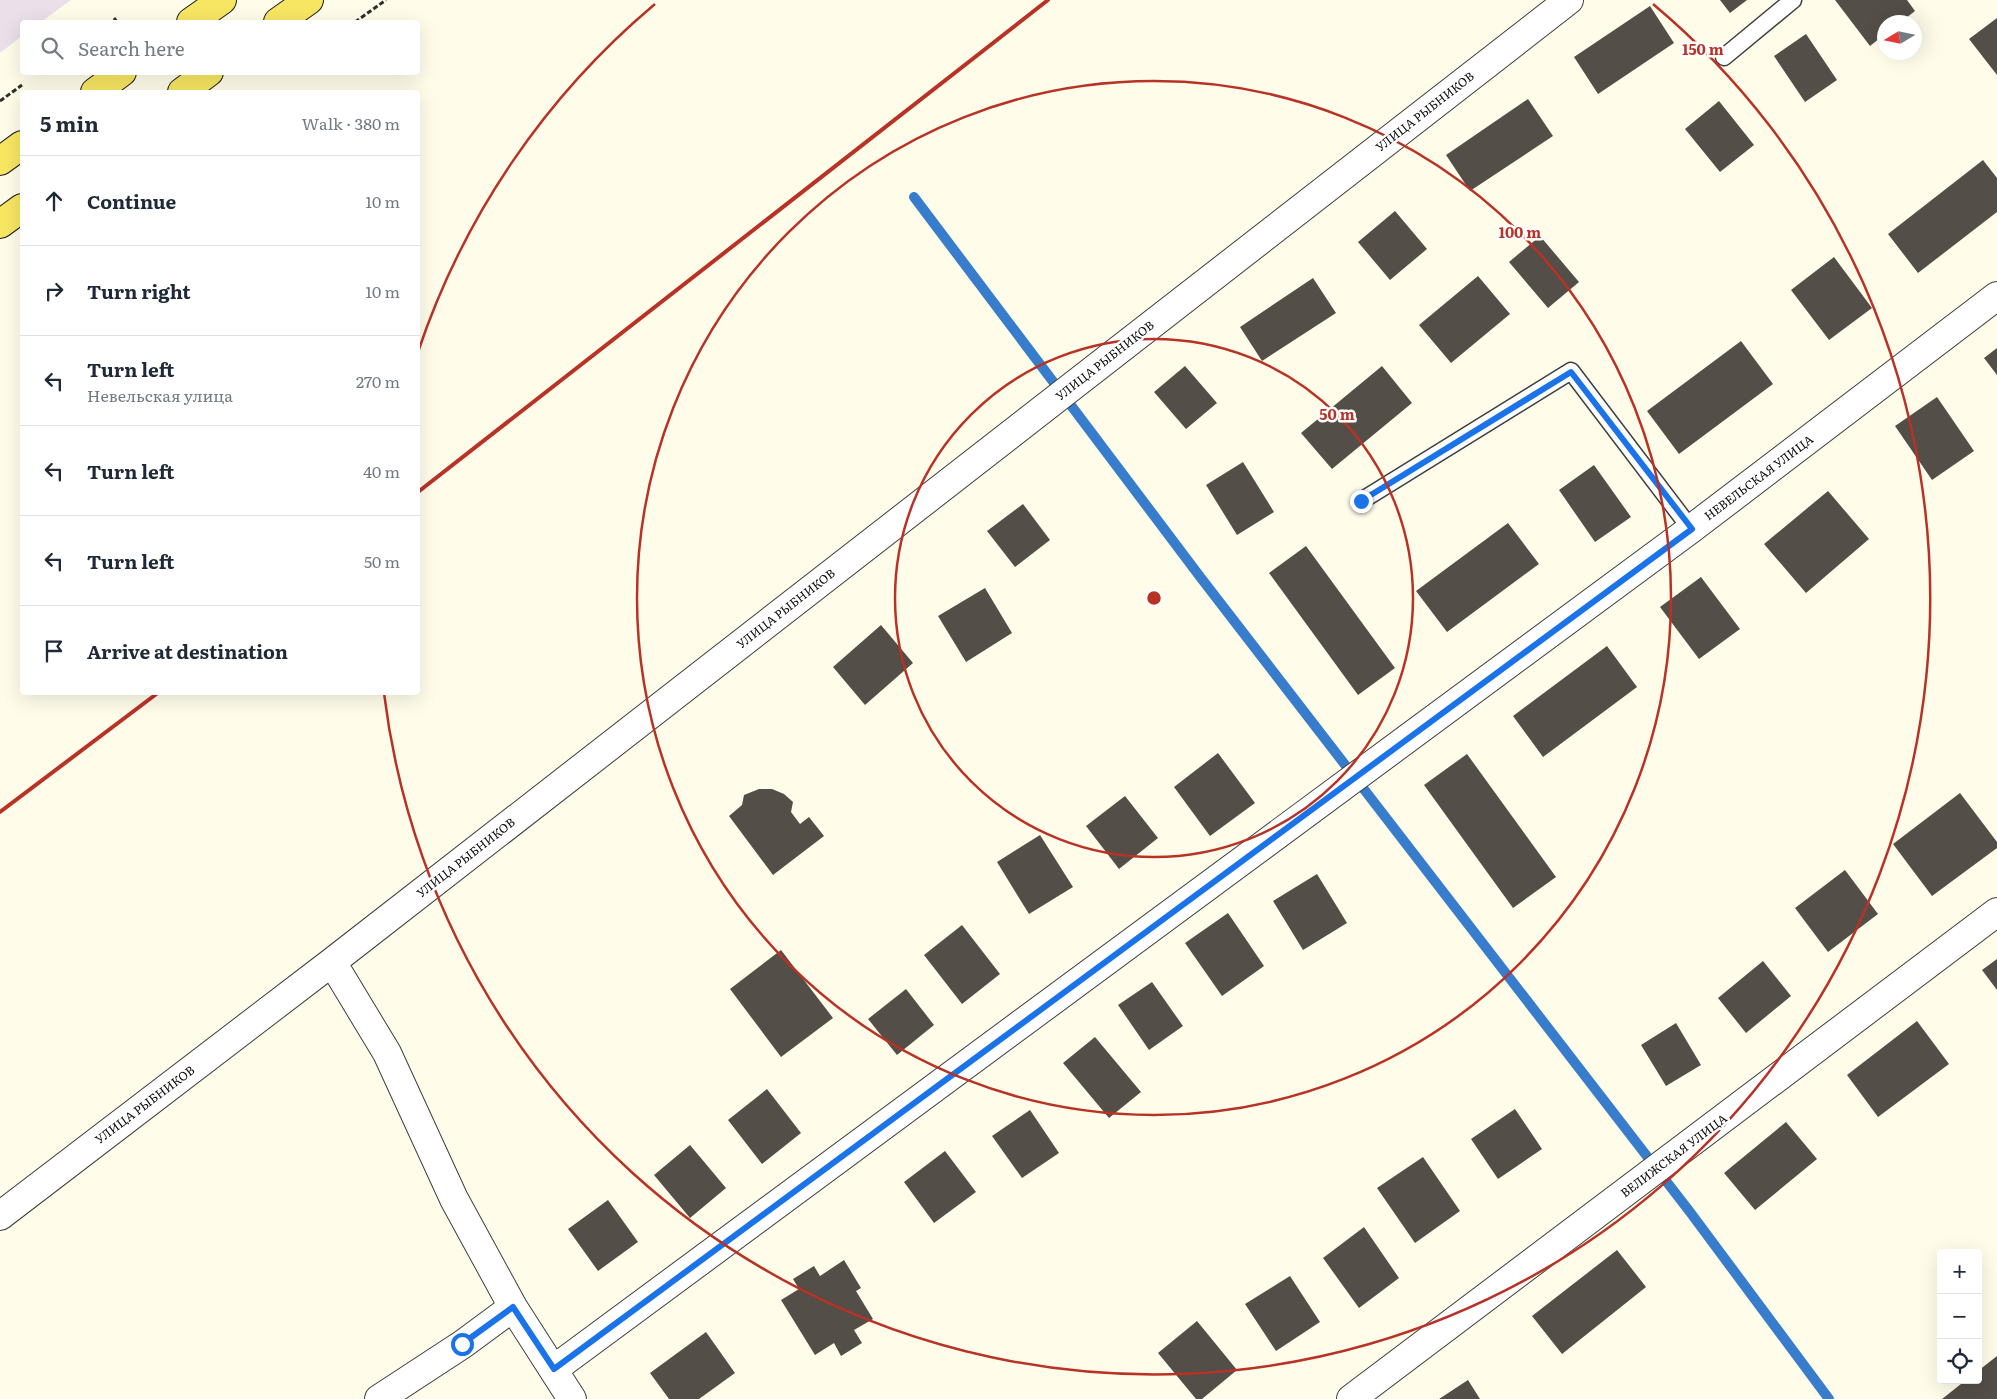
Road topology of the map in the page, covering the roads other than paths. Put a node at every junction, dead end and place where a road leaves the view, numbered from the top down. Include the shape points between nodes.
1 (222, 0) edge
2 (309, 0) edge
3 (1569, 0) edge
4 (1794, 0) edge
5 (194, 20) edge
6 (281, 20) edge
7 (1724, 57) dead end
8 (118, 75) edge
9 (205, 75) edge
10 (98, 90) edge
11 (185, 90) edge
12 (20, 146) edge
13 (0, 161) edge
14 (20, 209) edge
15 (0, 224) edge
16 (1997, 296) edge
17 (1361, 501) dead end
18 (1692, 529) junction
19 (1997, 912) edge
20 (332, 962) junction
21 (0, 1216) edge
22 (513, 1307) junction
23 (554, 1369) junction
24 (379, 1399) edge
25 (572, 1399) edge
26 (1351, 1399) edge

1 - 5 main road
2 - 6 main road
3 - 20 street, УЛИЦА РЫБНИКОВ
4 - 7 lane
8 - 10 main road
9 - 11 main road
12 - 13 main road
14 - 15 main road
16 - 18 street, НЕВЕЛЬСКАЯ УЛИЦА
17 - 18 lane via 1571,372
18 - 23 street, НЕВЕЛЬСКАЯ УЛИЦА
19 - 26 street, ВЕЛИЖСКАЯ УЛИЦА
20 - 21 street, УЛИЦА РЫБНИКОВ
20 - 22 street via 387,1054 454,1199
22 - 23 street
22 - 24 street
23 - 25 street

